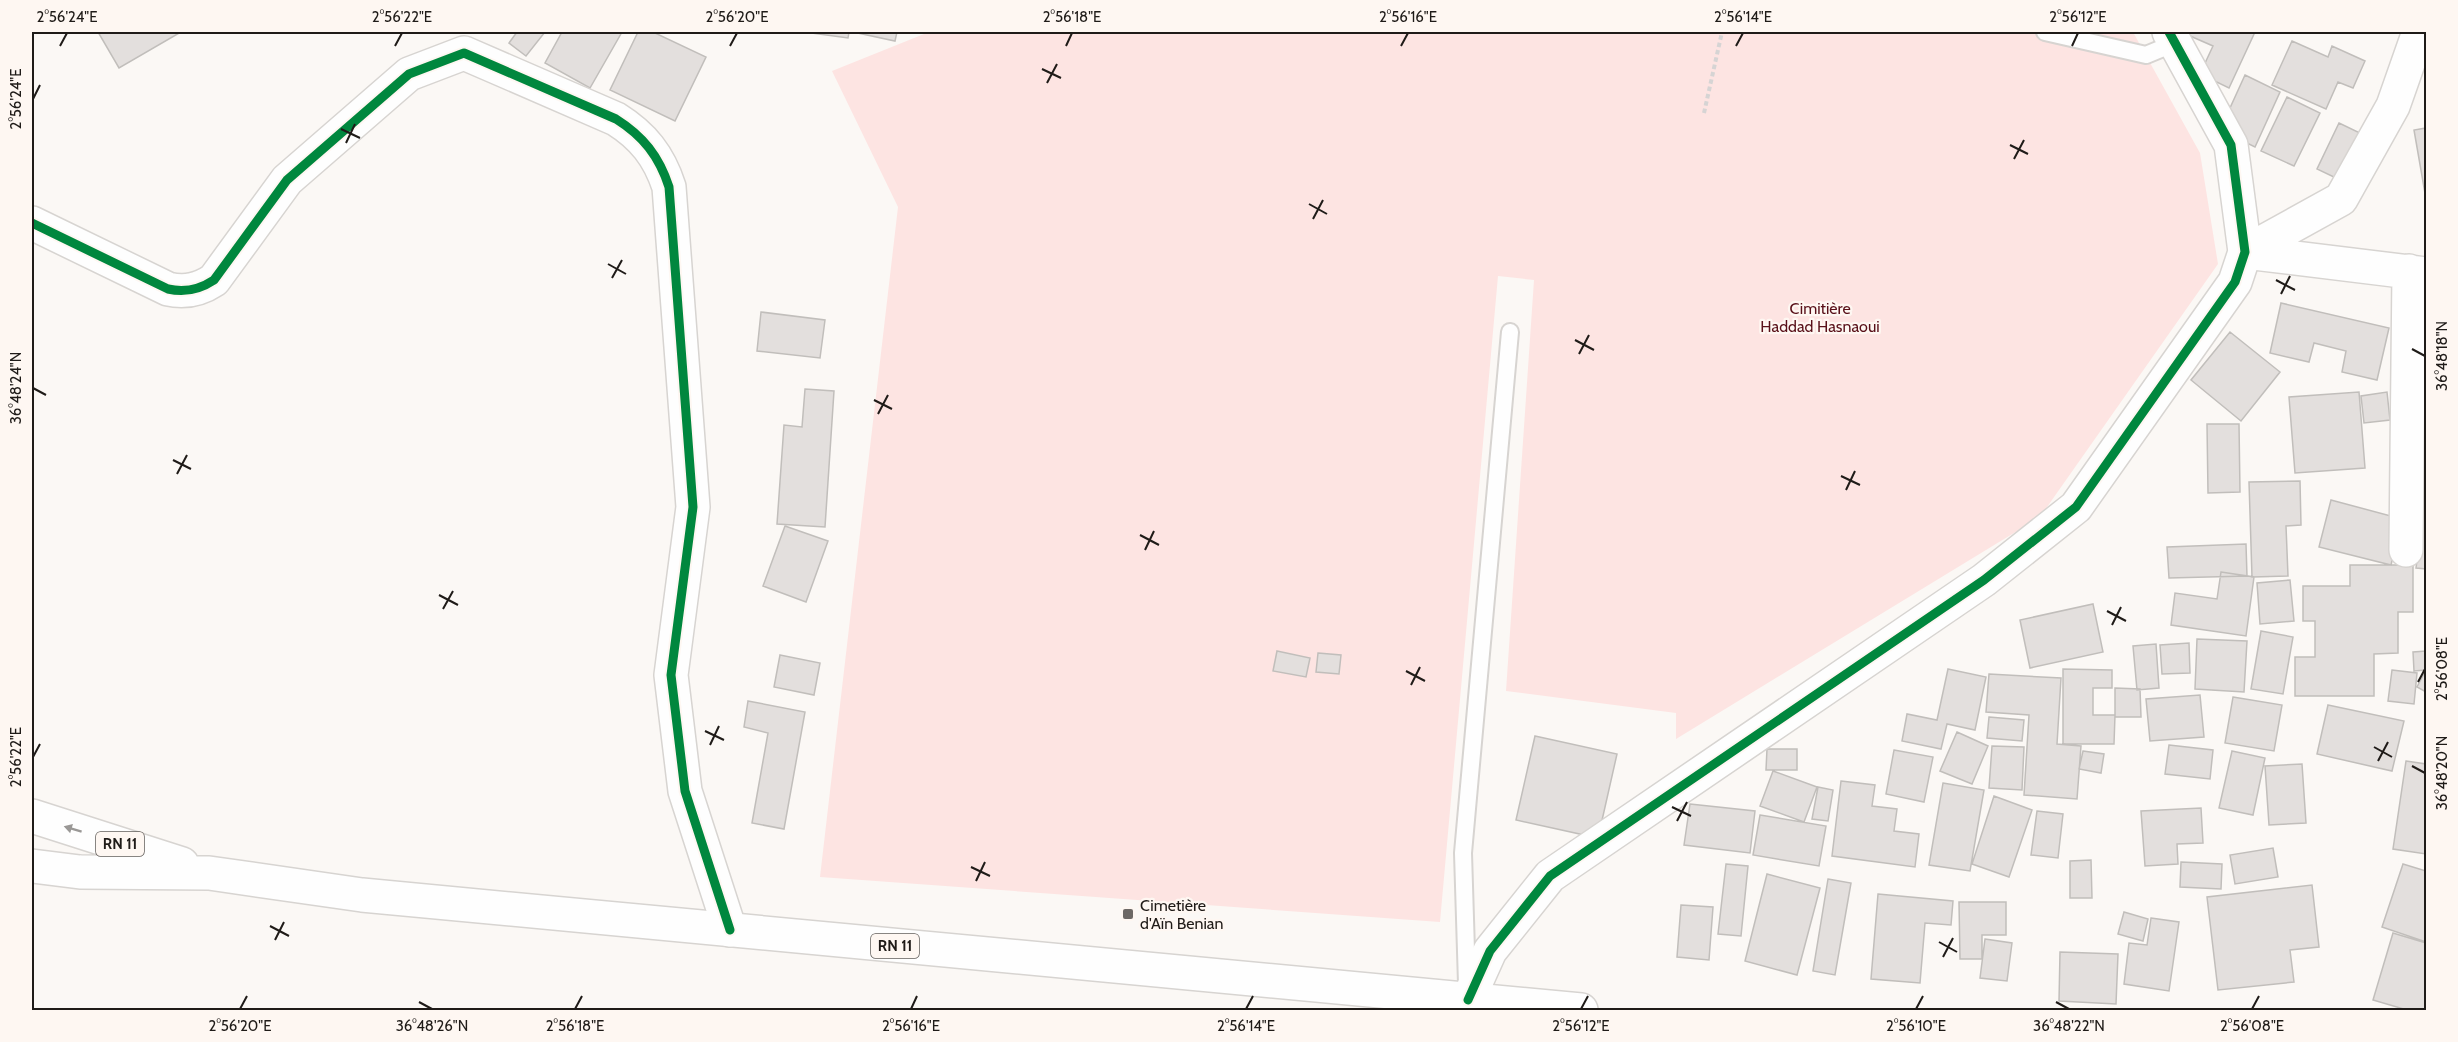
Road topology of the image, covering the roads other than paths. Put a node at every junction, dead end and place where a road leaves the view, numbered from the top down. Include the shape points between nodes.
1 (2045, 32) edge
2 (2419, 32) edge
3 (2172, 37) edge
4 (456, 42) edge
5 (32, 223) edge
6 (2245, 252) junction
7 (2418, 272) edge
8 (1510, 332) dead end
9 (2406, 550) dead end
10 (32, 816) edge
11 (32, 866) edge
12 (209, 873) junction
13 (730, 930) junction
14 (1468, 1000) junction
15 (1581, 1011) edge

1 - 3 lane via 2146,55
2 - 6 street via 2393,106 2342,199
3 - 6 street via 2231,145
4 - 5 street via 409,74 287,180 214,280 197,289 168,289
4 - 13 street via 635,131 662,166 669,187 693,507 671,675 685,791
6 - 7 street
6 - 14 street via 2235,282 2076,507 1984,580 1550,876 1490,951
7 - 9 street
8 - 14 lane via 1462,853
12 -> 10 street, RN 11
11 - 12 street, RN 11 via 80,872
12 - 13 street, RN 11 via 362,895
13 - 14 street, RN 11
14 - 15 street, RN 11

